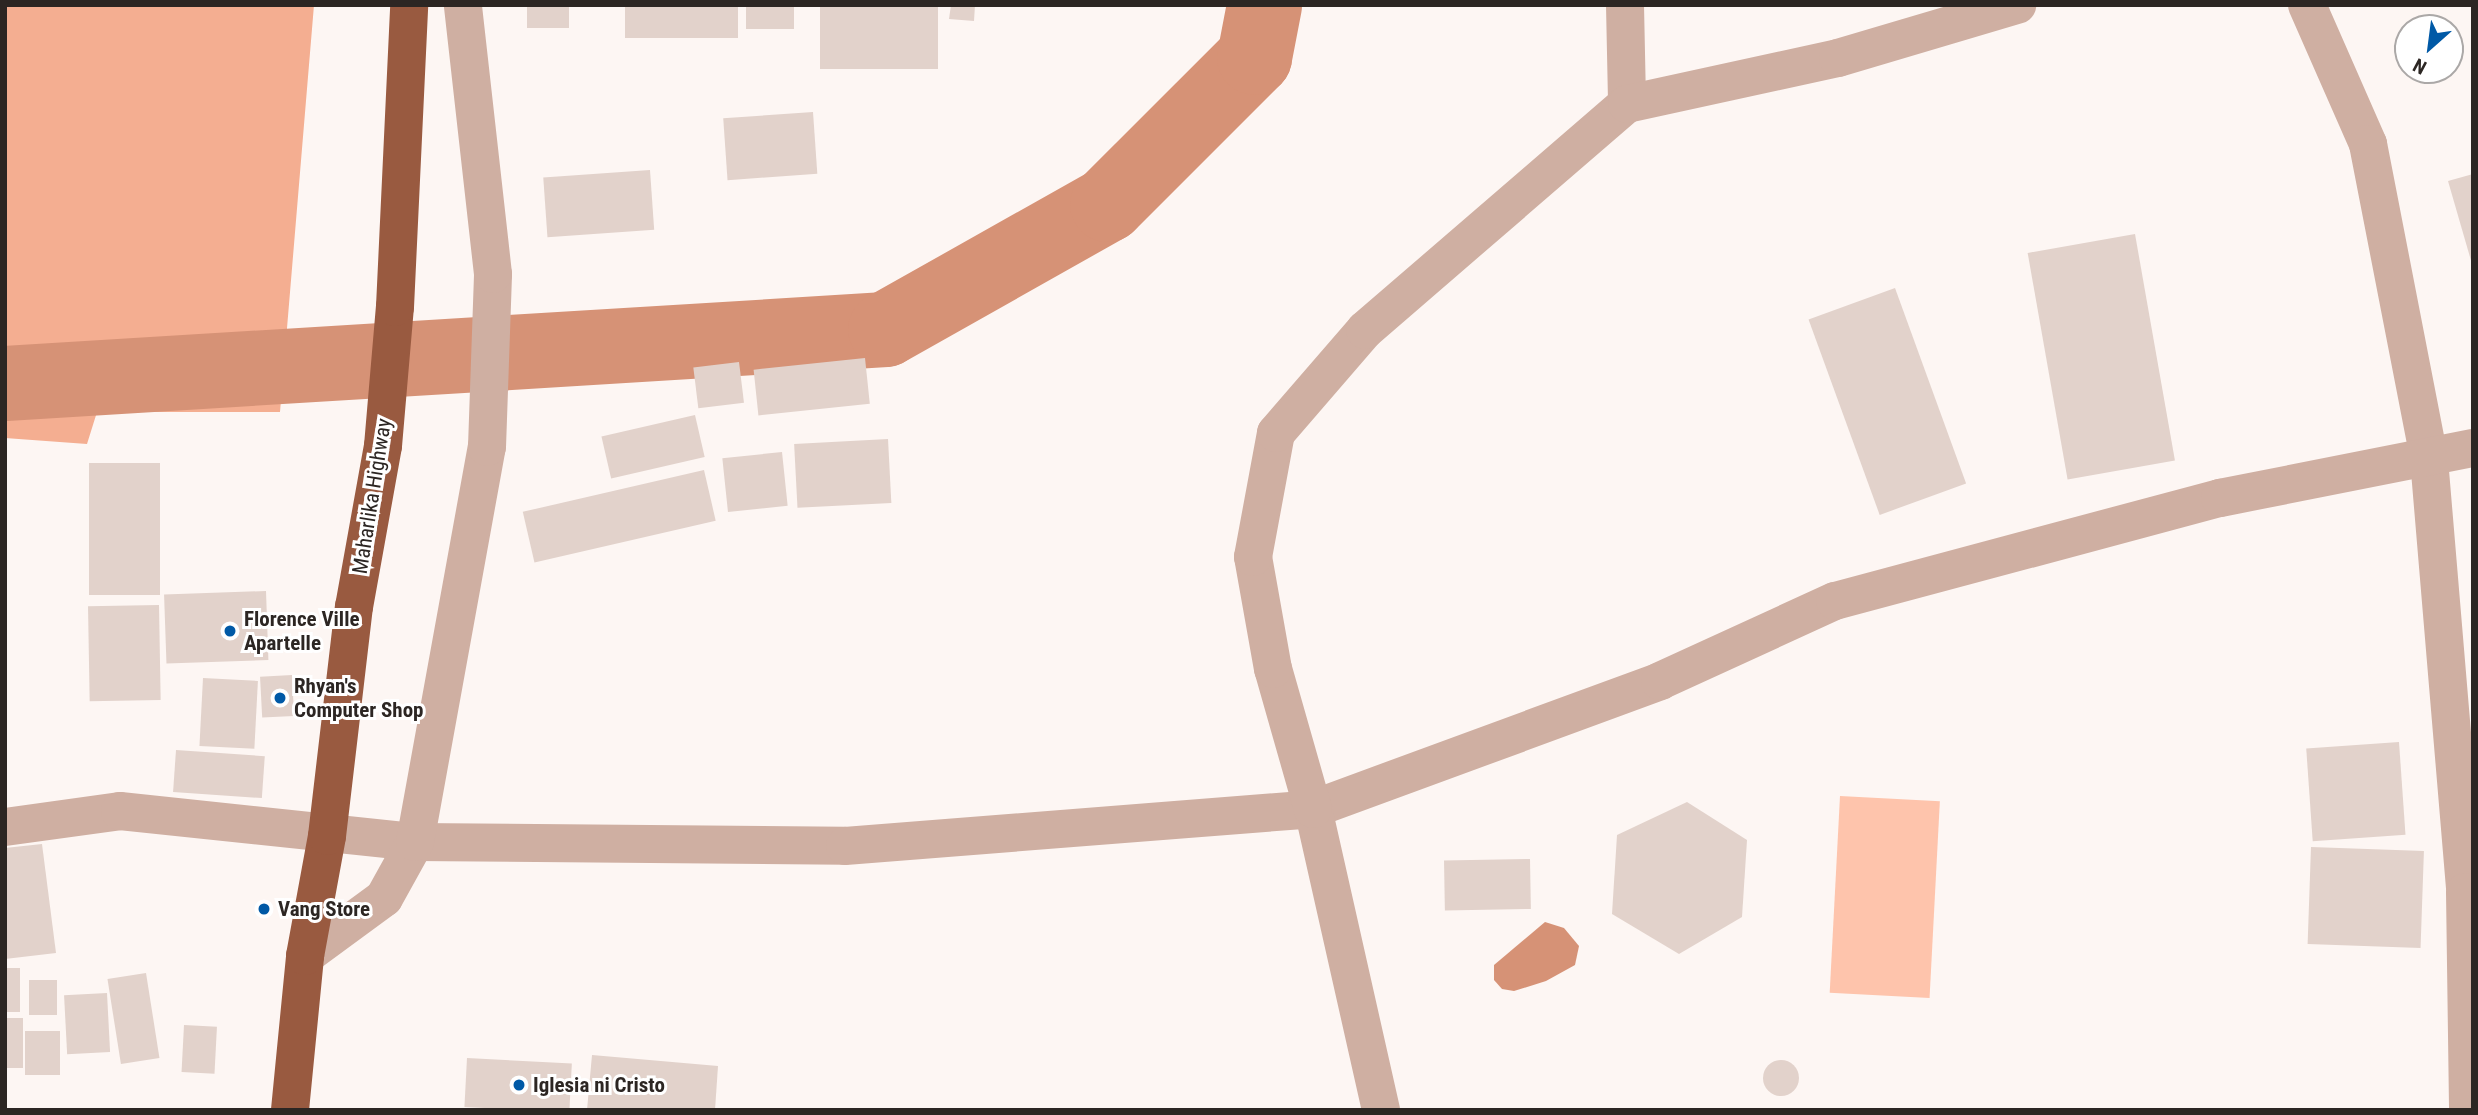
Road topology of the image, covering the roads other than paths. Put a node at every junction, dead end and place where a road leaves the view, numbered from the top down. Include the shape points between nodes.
1 (409, 5) edge
2 (463, 5) edge
3 (1625, 5) edge
4 (2017, 5) edge
5 (2307, 5) edge
6 (1628, 104) junction
7 (2473, 448) edge
8 (2429, 459) junction
9 (1313, 809) junction
10 (5, 827) edge
11 (327, 836) junction
12 (415, 842) junction
13 (305, 956) junction
14 (290, 1110) edge
15 (1381, 1110) edge
16 (2468, 1110) edge

1 - 11 highway, Maharlika Highway via 396,307 383,446 354,607
2 - 12 street via 492,274 487,447
3 - 6 street
4 - 6 street via 1838,58
5 - 8 street via 2368,144
6 - 9 street via 1365,330 1276,433 1253,557 1273,669
7 - 8 street
8 - 9 street via 2220,498 1835,601 1660,681
8 - 16 street via 2465,892
9 - 12 street via 845,846
9 - 15 street
10 - 11 street via 120,811
11 - 12 street
11 - 13 highway, Maharlika Highway
12 - 13 street via 384,898
13 - 14 highway, Maharlika Highway

